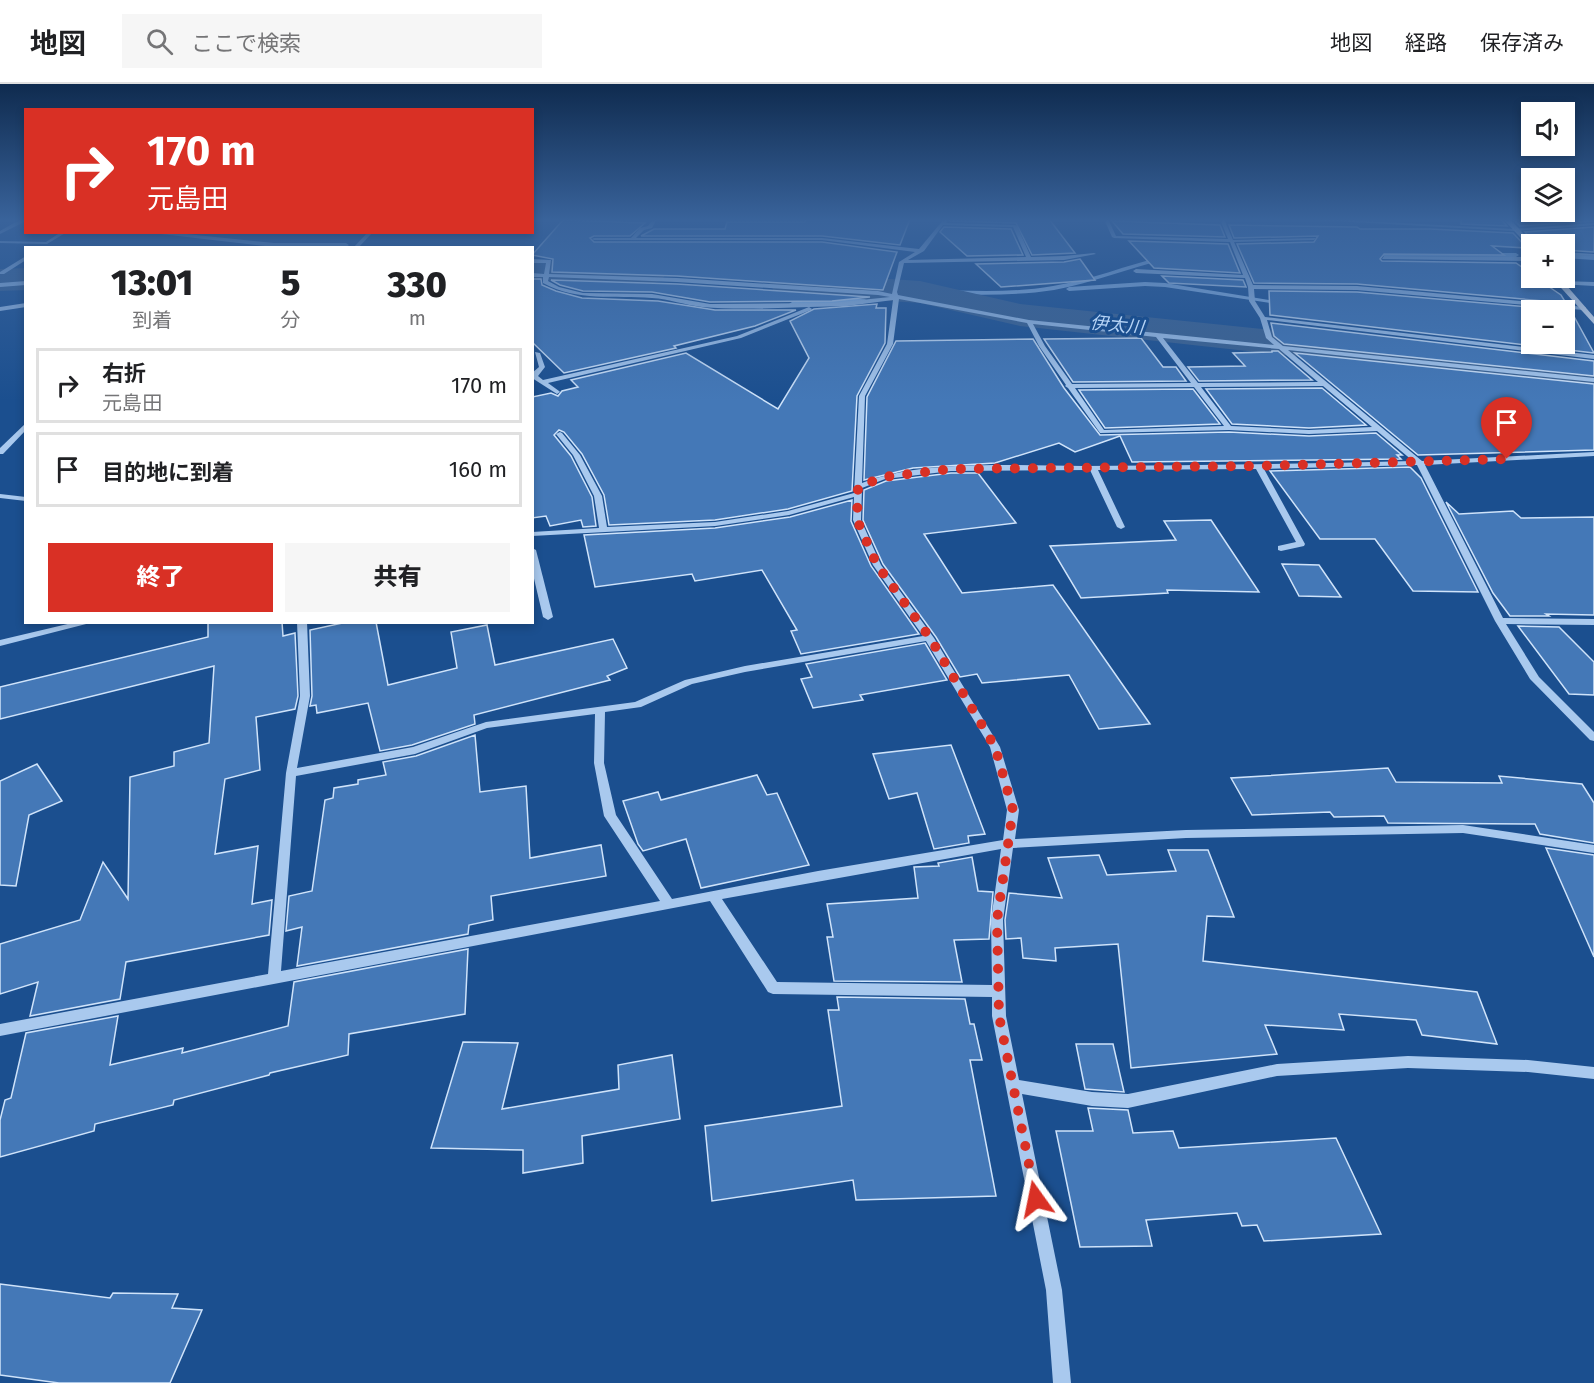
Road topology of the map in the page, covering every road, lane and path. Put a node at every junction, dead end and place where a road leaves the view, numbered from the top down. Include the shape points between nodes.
1 (545, 280) edge
2 (686, 280) edge
3 (899, 280) edge
4 (1247, 280) edge
5 (1575, 282) edge
6 (24, 283) edge
7 (1594, 284) edge
8 (0, 285) edge
9 (1251, 287) junction
10 (1565, 288) edge
11 (896, 293) junction
12 (24, 305) edge
13 (815, 307) junction
14 (1583, 308) junction
15 (0, 309) edge
16 (1263, 318) junction
17 (1029, 322) junction
18 (1594, 322) edge
19 (1157, 334) junction
20 (1278, 345) junction
21 (537, 352) dead end
22 (1594, 357) edge
23 (534, 375) edge
24 (1594, 380) edge
25 (542, 382) junction
26 (1196, 384) junction
27 (1323, 384) junction
28 (1068, 386) junction
29 (556, 392) dead end
30 (24, 427) edge
31 (1229, 428) junction
32 (1379, 429) junction
33 (561, 434) dead end
34 (0, 452) edge
35 (1594, 454) edge
36 (1420, 463) junction
37 (1259, 466) junction
38 (1093, 468) junction
39 (858, 491) junction
40 (0, 496) edge
41 (24, 499) edge
42 (1121, 527) dead end
43 (603, 529) junction
44 (534, 534) edge
45 (1281, 548) dead end
46 (534, 558) edge
47 (548, 617) dead end
48 (1500, 621) junction
49 (1594, 622) edge
50 (81, 624) edge
51 (302, 624) edge
52 (930, 638) junction
53 (0, 643) edge
54 (600, 709) junction
55 (1594, 738) edge
56 (291, 773) junction
57 (1007, 844) junction
58 (1594, 849) edge
59 (713, 895) junction
60 (669, 904) junction
61 (274, 979) junction
62 (999, 992) junction
63 (0, 1030) edge
64 (1594, 1073) edge
65 (1013, 1086) junction
66 (1062, 1383) edge

1 - 13 street via 557,290 576,293 654,296 701,305
2 - 11 street
3 - 11 street
4 - 9 street
5 - 7 street
6 - 8 street
9 - 14 street via 1357,288
9 - 16 street via 1252,299
10 - 14 main road
11 - 13 street via 871,302
11 - 17 street
11 - 39 street via 890,344 862,396
12 - 15 street
13 - 25 street via 739,337
14 - 18 main road
16 - 20 street via 1269,338
16 - 22 street
17 - 19 street
17 - 28 street
19 - 20 street
19 - 26 street
20 - 24 street
20 - 27 street
21 - 23 street via 542,367
23 - 25 street
25 - 29 street
26 - 27 street
26 - 28 street
26 - 31 street
27 - 32 street
28 - 31 street via 1102,432
30 - 34 street
31 - 32 street via 1309,432
32 - 36 street
33 - 43 street via 598,496
35 - 36 street
36 - 37 street
36 - 48 street
37 - 38 street
37 - 45 street via 1301,544
38 - 39 street via 951,469 884,477
38 - 42 street
39 - 43 street via 789,513 715,524
39 - 52 street via 857,520 877,565
40 - 41 street
43 - 44 street
46 - 47 street
48 - 49 street
48 - 55 street via 1535,679
50 - 53 street
51 - 56 street via 305,696
52 - 54 street via 745,669 689,682 637,705
52 - 57 street via 995,747 1013,810
54 - 56 street via 486,725 415,750
54 - 60 street via 599,763 610,816
56 - 61 street
57 - 58 street via 1186,834 1463,829
57 - 59 street
57 - 62 street via 997,920
59 - 60 street
59 - 62 street via 773,988
60 - 61 street
61 - 63 street
62 - 65 street via 999,1016
64 - 65 street via 1528,1066 1396,1063 1277,1070 1128,1101
65 - 66 street via 1054,1290

